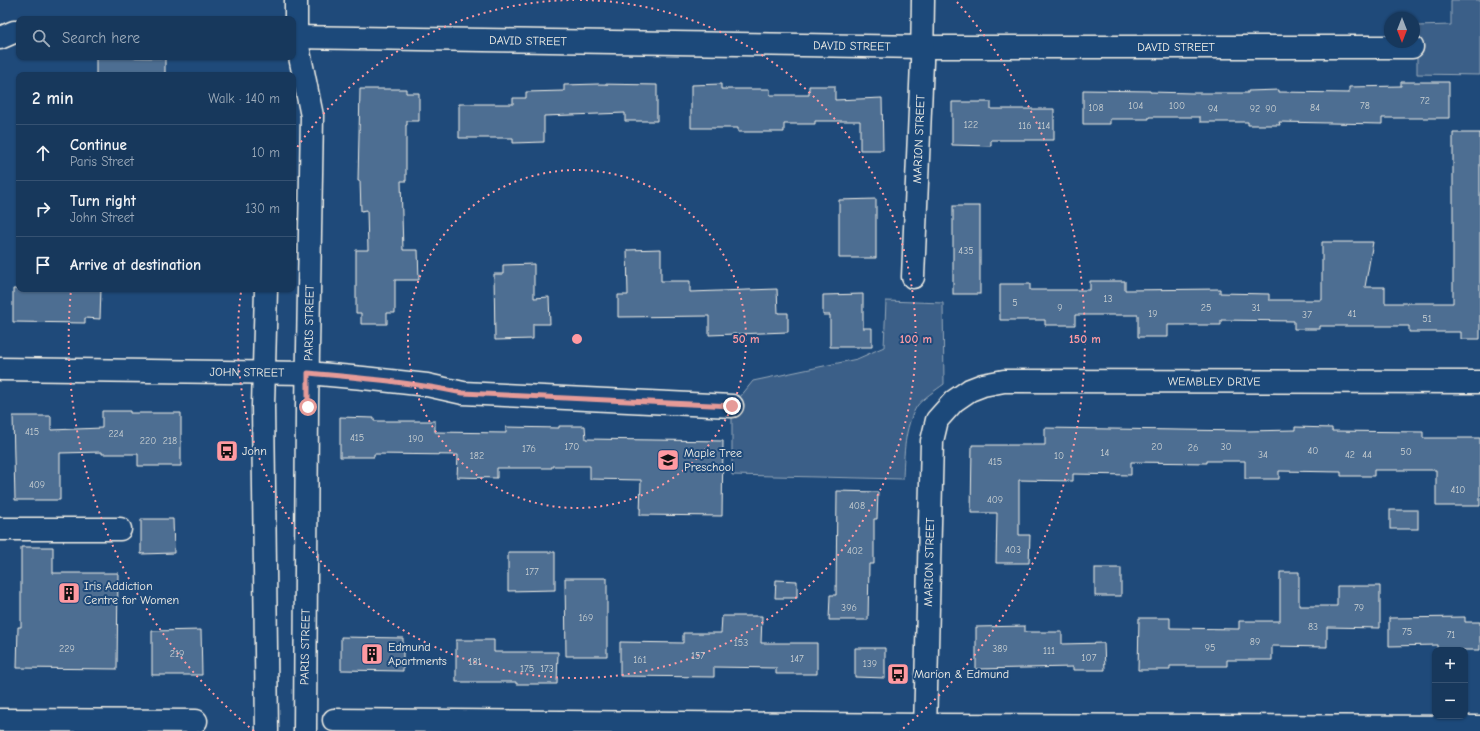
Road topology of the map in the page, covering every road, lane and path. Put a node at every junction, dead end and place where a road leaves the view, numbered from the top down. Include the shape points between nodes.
1 (296, 0) edge
2 (923, 0) edge
3 (295, 16) edge
4 (16, 32) edge
5 (0, 38) edge
6 (296, 45) edge
7 (923, 47) junction
8 (1384, 47) edge
9 (296, 56) edge
10 (290, 60) edge
11 (288, 72) edge
12 (913, 277) dead end
13 (266, 292) edge
14 (0, 369) edge
15 (263, 373) junction
16 (308, 373) junction
17 (1480, 382) edge
18 (954, 401) joint
19 (732, 406) dead end
20 (0, 529) edge
21 (120, 529) dead end
22 (0, 720) edge
23 (334, 720) dead end
24 (196, 721) dead end
25 (620, 726) edge
26 (1480, 727) edge
27 (925, 728) edge
28 (267, 731) edge
29 (304, 731) edge

1 - 3 street, PARIS STREET
2 - 7 street, MARION STREET
4 - 5 street
6 - 7 street, DAVID STREET
7 - 8 street, DAVID STREET
7 - 12 street, MARION STREET
9 - 16 street, PARIS STREET via 312,116
10 - 11 street, PARIS STREET
13 - 15 street
14 - 15 street, JOHN STREET
15 - 16 street, JOHN STREET
15 - 28 street
16 - 19 street, JOHN STREET via 398,382 463,393
16 - 29 street, PARIS STREET
17 - 18 street, WEMBLEY DRIVE via 1004,381 970,390
18 - 27 street, MARION STREET via 937,420 932,441
20 - 21 street
22 - 24 street
23 - 25 street
25 - 27 street
26 - 27 street

